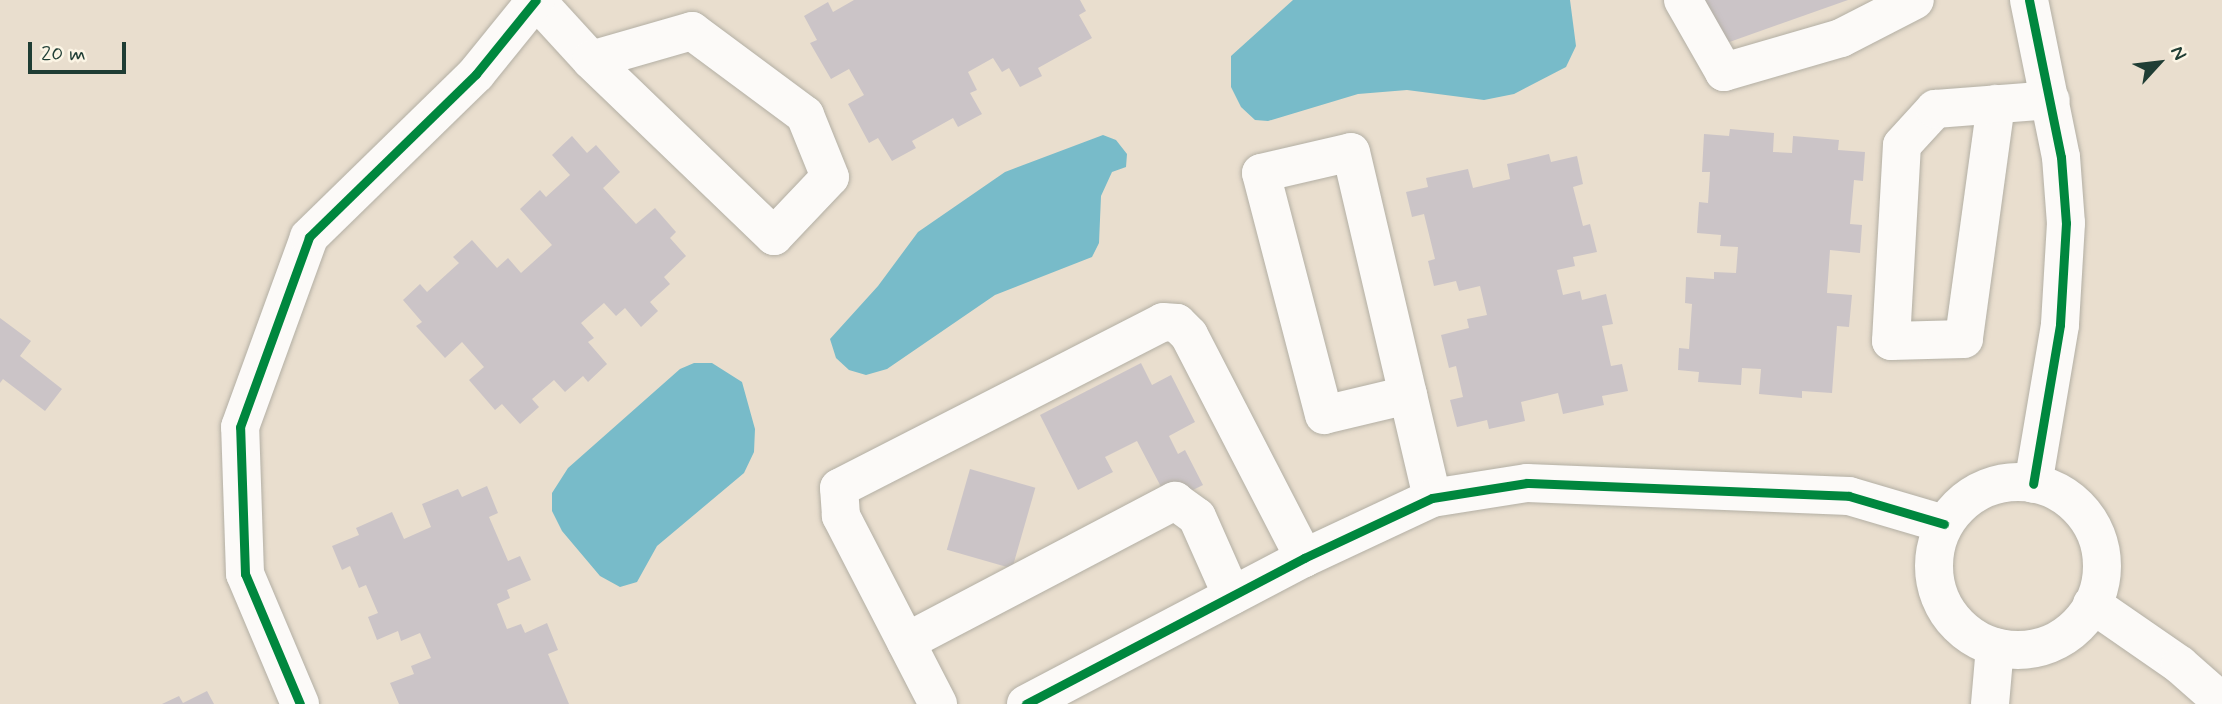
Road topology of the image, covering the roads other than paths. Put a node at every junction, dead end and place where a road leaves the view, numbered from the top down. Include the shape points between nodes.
1 (536, 0) edge
2 (1683, 0) edge
3 (1915, 0) edge
4 (2029, 0) edge
5 (591, 60) junction
6 (2051, 100) junction
7 (1996, 104) junction
8 (1408, 395) junction
9 (2033, 484) junction
10 (1432, 498) junction
11 (1944, 524) junction
12 (1304, 558) junction
13 (1232, 596) junction
14 (2092, 604) junction
15 (906, 642) junction
16 (1995, 647) junction
17 (2217, 698) edge
18 (299, 704) edge
19 (939, 704) edge
20 (1026, 704) edge
21 (1990, 704) edge

1 - 5 street
1 - 18 street via 476,74 309,237 240,427 245,574
2 - 3 street via 1724,72 1841,38
4 - 6 street
5 - 5 street via 774,236 830,177 805,115 692,32
6 - 7 street
6 - 9 street via 2066,223 2060,325
7 - 7 street via 1936,108 1902,145 1891,341 1964,339
8 - 8 street via 1351,152 1261,173 1324,415
8 - 10 street
9 - 11 street via 2016,480 1978,489
9 - 14 street via 2053,488 2083,511 2101,545 2102,583
10 - 11 street via 1527,483 1849,496
10 - 12 street
11 - 16 street via 1934,549 1935,587 1952,621 1982,644
12 - 13 street
12 - 15 street via 1189,335 1177,323 1163,322 839,488 841,516
13 - 15 street via 1197,517 1175,501
13 - 20 street
14 - 16 street via 2086,618 2057,643 2020,652
14 - 17 street
15 - 19 street
16 - 21 street

